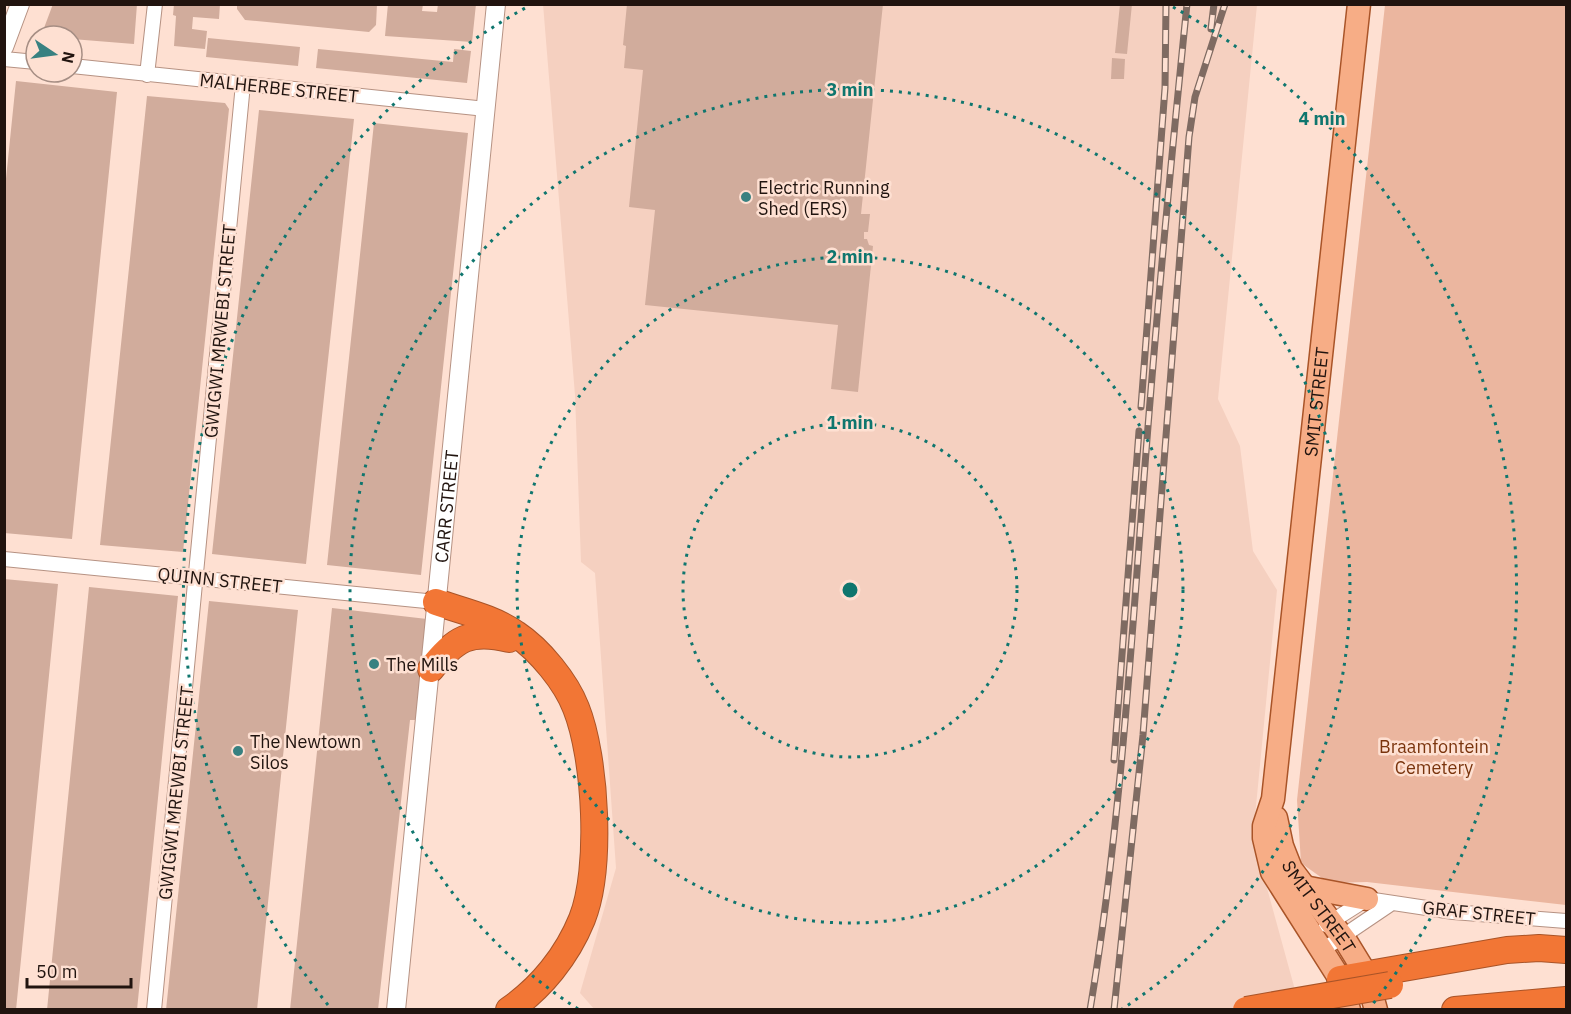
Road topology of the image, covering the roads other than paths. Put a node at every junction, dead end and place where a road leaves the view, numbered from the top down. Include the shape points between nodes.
1 (20, 4) edge
2 (154, 4) edge
3 (496, 4) edge
4 (1359, 4) edge
5 (4, 47) edge
6 (4, 59) edge
7 (24, 61) edge
8 (84, 67) edge
9 (147, 75) junction
10 (243, 84) junction
11 (486, 109) junction
12 (4, 559) edge
13 (197, 577) junction
14 (436, 602) junction
15 (527, 643) junction
16 (431, 669) junction
17 (1273, 799) junction
18 (1304, 887) junction
19 (1367, 899) junction
20 (1392, 903) junction
21 (1566, 921) edge
22 (1336, 929) junction
23 (1315, 943) junction
24 (1566, 950) edge
25 (1566, 967) edge
26 (1366, 974) junction
27 (1340, 979) junction
28 (1566, 1000) edge
29 (154, 1010) edge
30 (396, 1010) edge
31 (509, 1010) edge
32 (1246, 1010) edge
33 (1349, 1010) edge
34 (1376, 1010) edge
35 (1455, 1010) edge

1 - 5 street
2 - 9 street
3 - 11 street, CARR STREET
4 - 17 main road, SMIT STREET
6 - 7 street
8 - 9 street, MALHERBE STREET
9 - 10 street, MALHERBE STREET
10 - 11 street, MALHERBE STREET
10 - 13 street, GWIGWI MRWEBI STREET
11 - 14 street, CARR STREET
12 - 13 street, QUINN STREET
13 - 14 street, QUINN STREET
13 - 29 street, GWIGWI MREWBI STREET
14 - 15 highway via 503,626
14 - 16 street, CARR STREET
15 - 16 highway via 478,633 447,649
15 - 31 highway via 560,681 581,722 591,781 594,848 590,894 582,919 561,958
16 - 30 street, CARR STREET
17 - 18 main road, SMIT STREET via 1282,846
17 - 23 main road, SMIT STREET via 1264,832 1272,872
18 - 19 main road
18 - 22 main road, SMIT STREET
19 - 20 street, GRAF STREET
19 - 22 street
20 - 21 street, GRAF STREET
20 - 22 street
22 - 23 street
22 - 23 street
22 - 26 main road, SMIT STREET
23 - 27 main road, SMIT STREET
24 - 26 highway via 1507,950
25 - 32 highway, bridge via 1524,965
26 - 27 highway
26 - 34 main road, SMIT STREET
27 - 33 main road, SMIT STREET
28 - 35 highway

